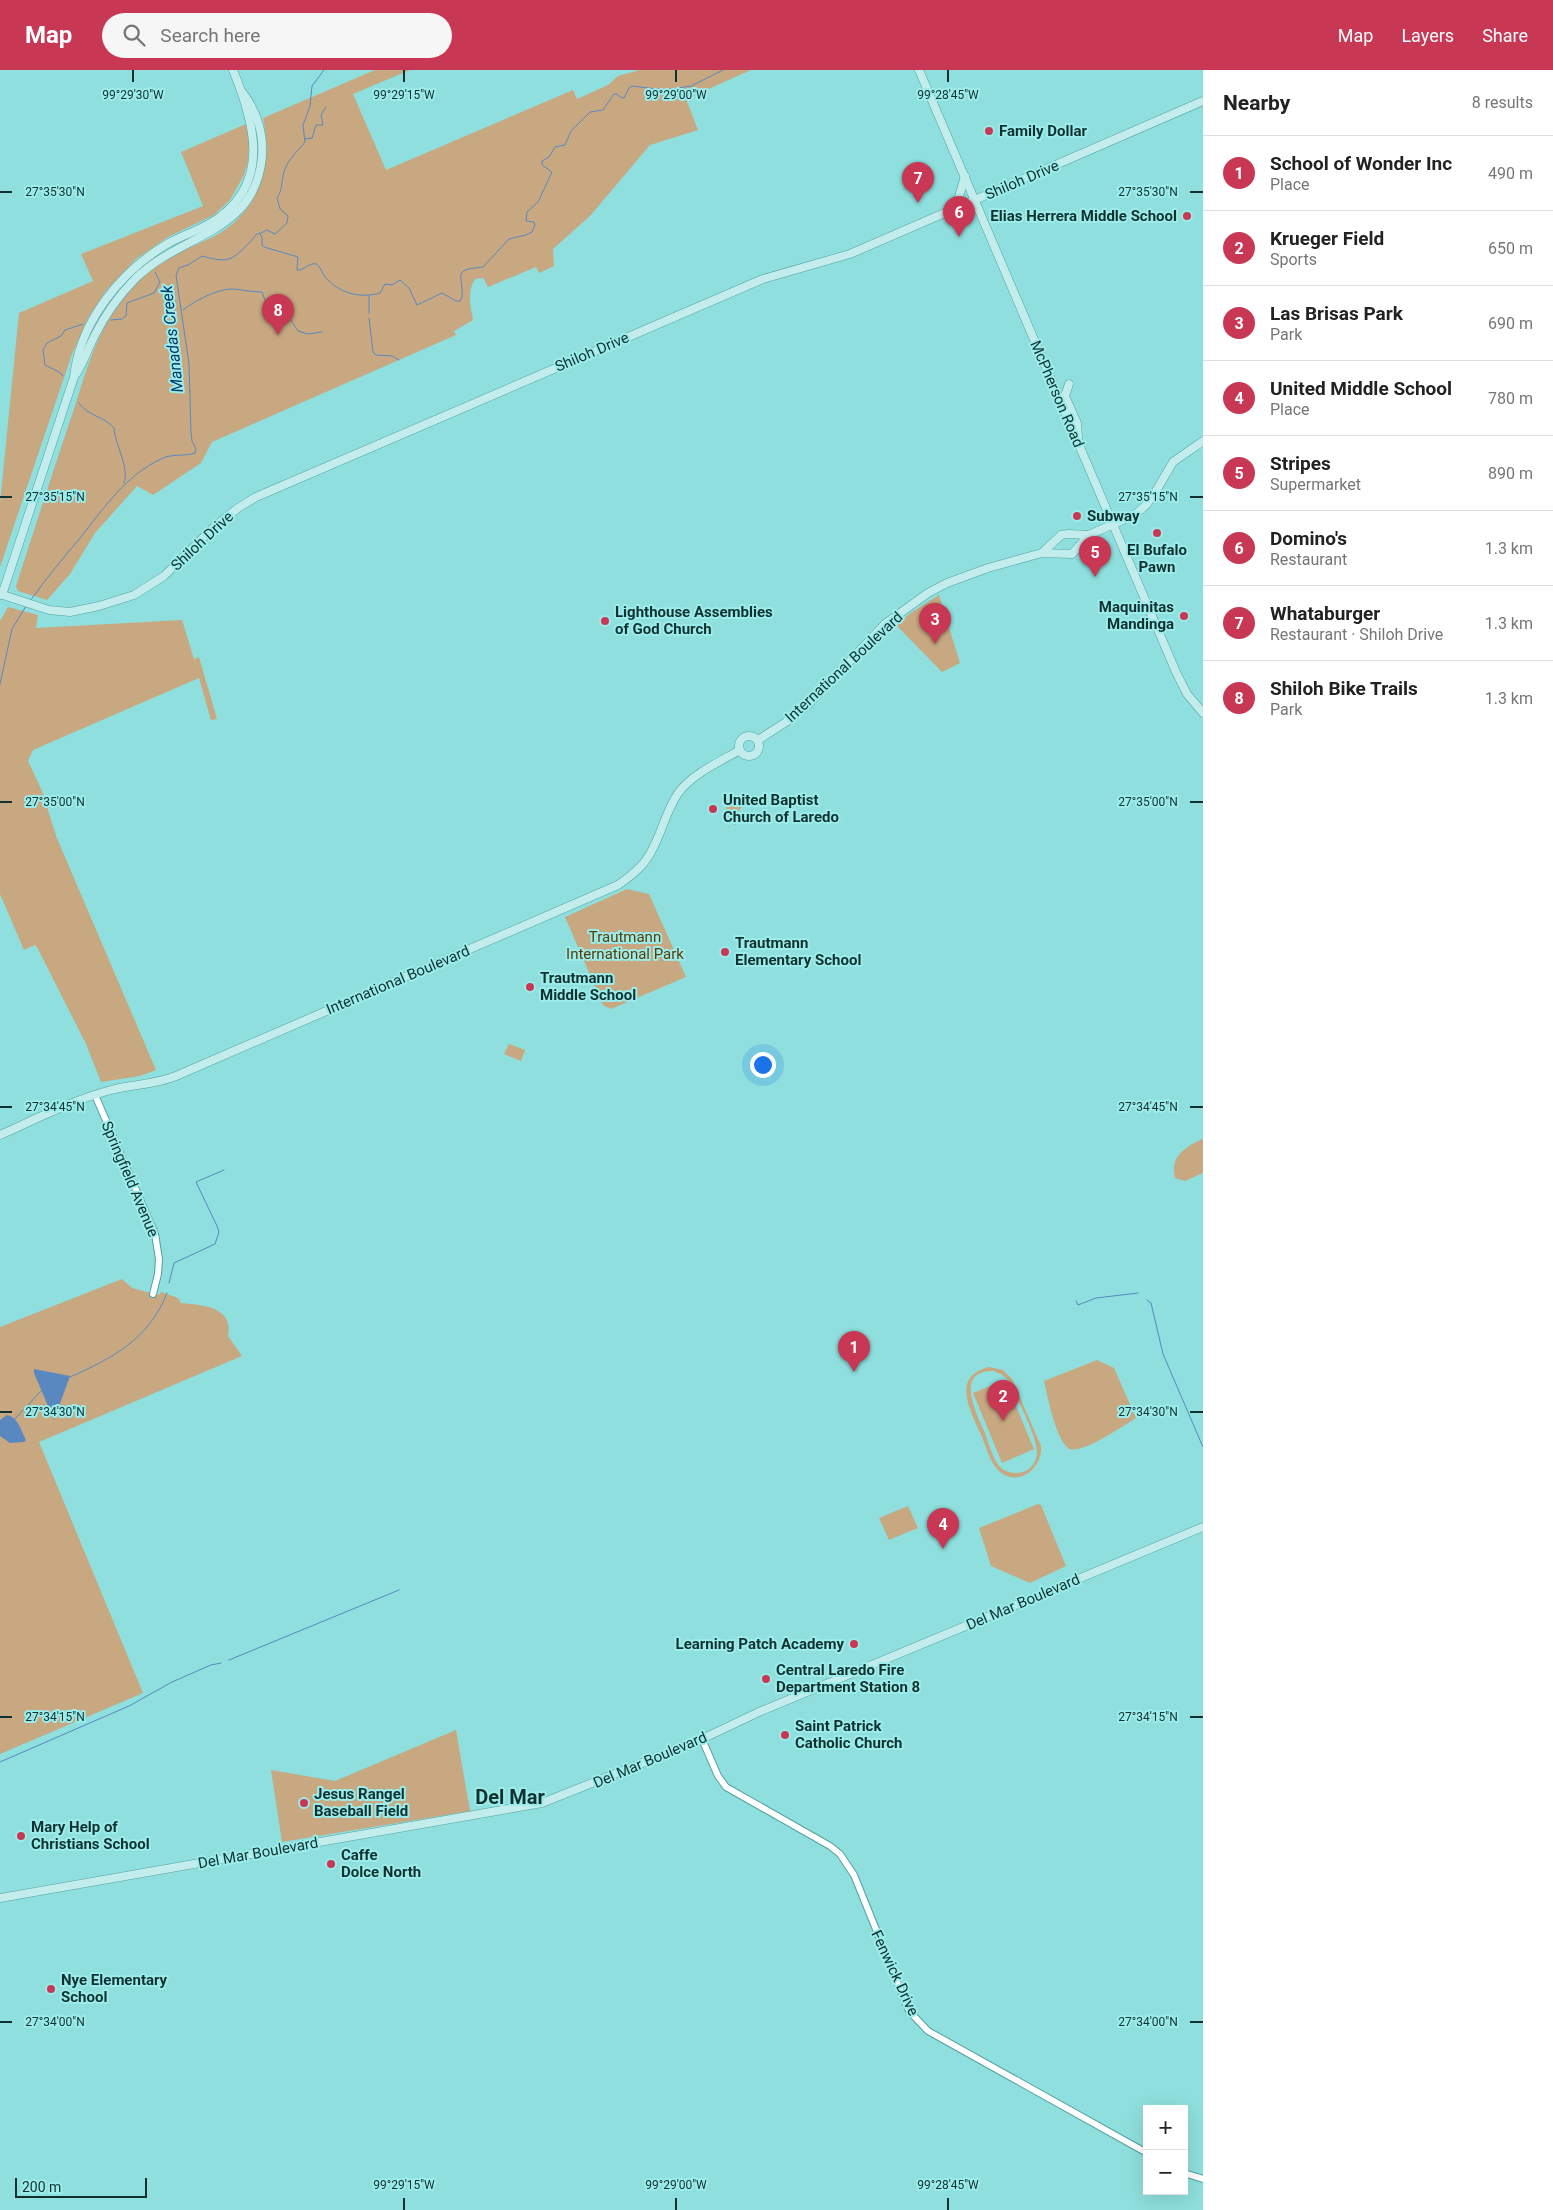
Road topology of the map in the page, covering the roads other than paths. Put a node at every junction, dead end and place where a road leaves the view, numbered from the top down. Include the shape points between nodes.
1 (233, 70) edge
2 (919, 70) edge
3 (1203, 101) edge
4 (965, 176) junction
5 (975, 200) junction
6 (946, 212) junction
7 (1069, 384) dead end
8 (1203, 441) edge
9 (1078, 444) junction
10 (1113, 526) junction
11 (1089, 535) junction
12 (1042, 554) junction
13 (1, 594) edge
14 (1203, 713) edge
15 (758, 740) junction
16 (740, 750) junction
17 (95, 1094) junction
18 (0, 1135) edge
19 (153, 1294) dead end
20 (1203, 1527) edge
21 (702, 1739) junction
22 (0, 1898) edge
23 (1143, 2151) edge
24 (1188, 2174) edge
25 (1203, 2179) edge

1 - 13 main road via 242,91 254,147 251,171 243,190 221,216 158,250 139,265 104,303 88,329
2 - 4 main road, McPherson Road
3 - 5 main road, Shiloh Drive
4 - 5 main road, McPherson Road
4 - 6 main road via 958,200
5 - 6 main road, Shiloh Drive
5 - 9 main road, McPherson Road
6 - 13 main road, Shiloh Drive via 844,256 763,279 256,497 214,527 164,576 134,595 70,612 49,610
7 - 9 main road via 1065,396 1077,423
8 - 10 main road, International Boulevard via 1173,462 1147,504
9 - 10 main road, McPherson Road
10 - 11 main road, International Boulevard
10 - 14 main road, McPherson Road via 1179,679
11 - 12 main road, International Boulevard via 1061,536
11 - 12 main road, International Boulevard via 1072,554
12 - 15 main road, International Boulevard via 970,574 911,604 875,634 809,704
15 - 16 main road, International Boulevard via 751,736 743,737 739,743
15 - 16 main road, International Boulevard via 759,748 754,754 747,756
16 - 17 main road, International Boulevard via 705,770 680,791 669,808 651,852 635,872 618,884 176,1076
17 - 18 main road, International Boulevard
17 - 19 street, Springfield Avenue via 155,1234 159,1259
20 - 21 main road, Del Mar Boulevard via 759,1712
21 - 22 main road, Del Mar Boulevard via 555,1799 527,1807
21 - 23 street, Fenwick Drive via 726,1787 840,1854 854,1875 909,2010 919,2023
24 - 25 street

